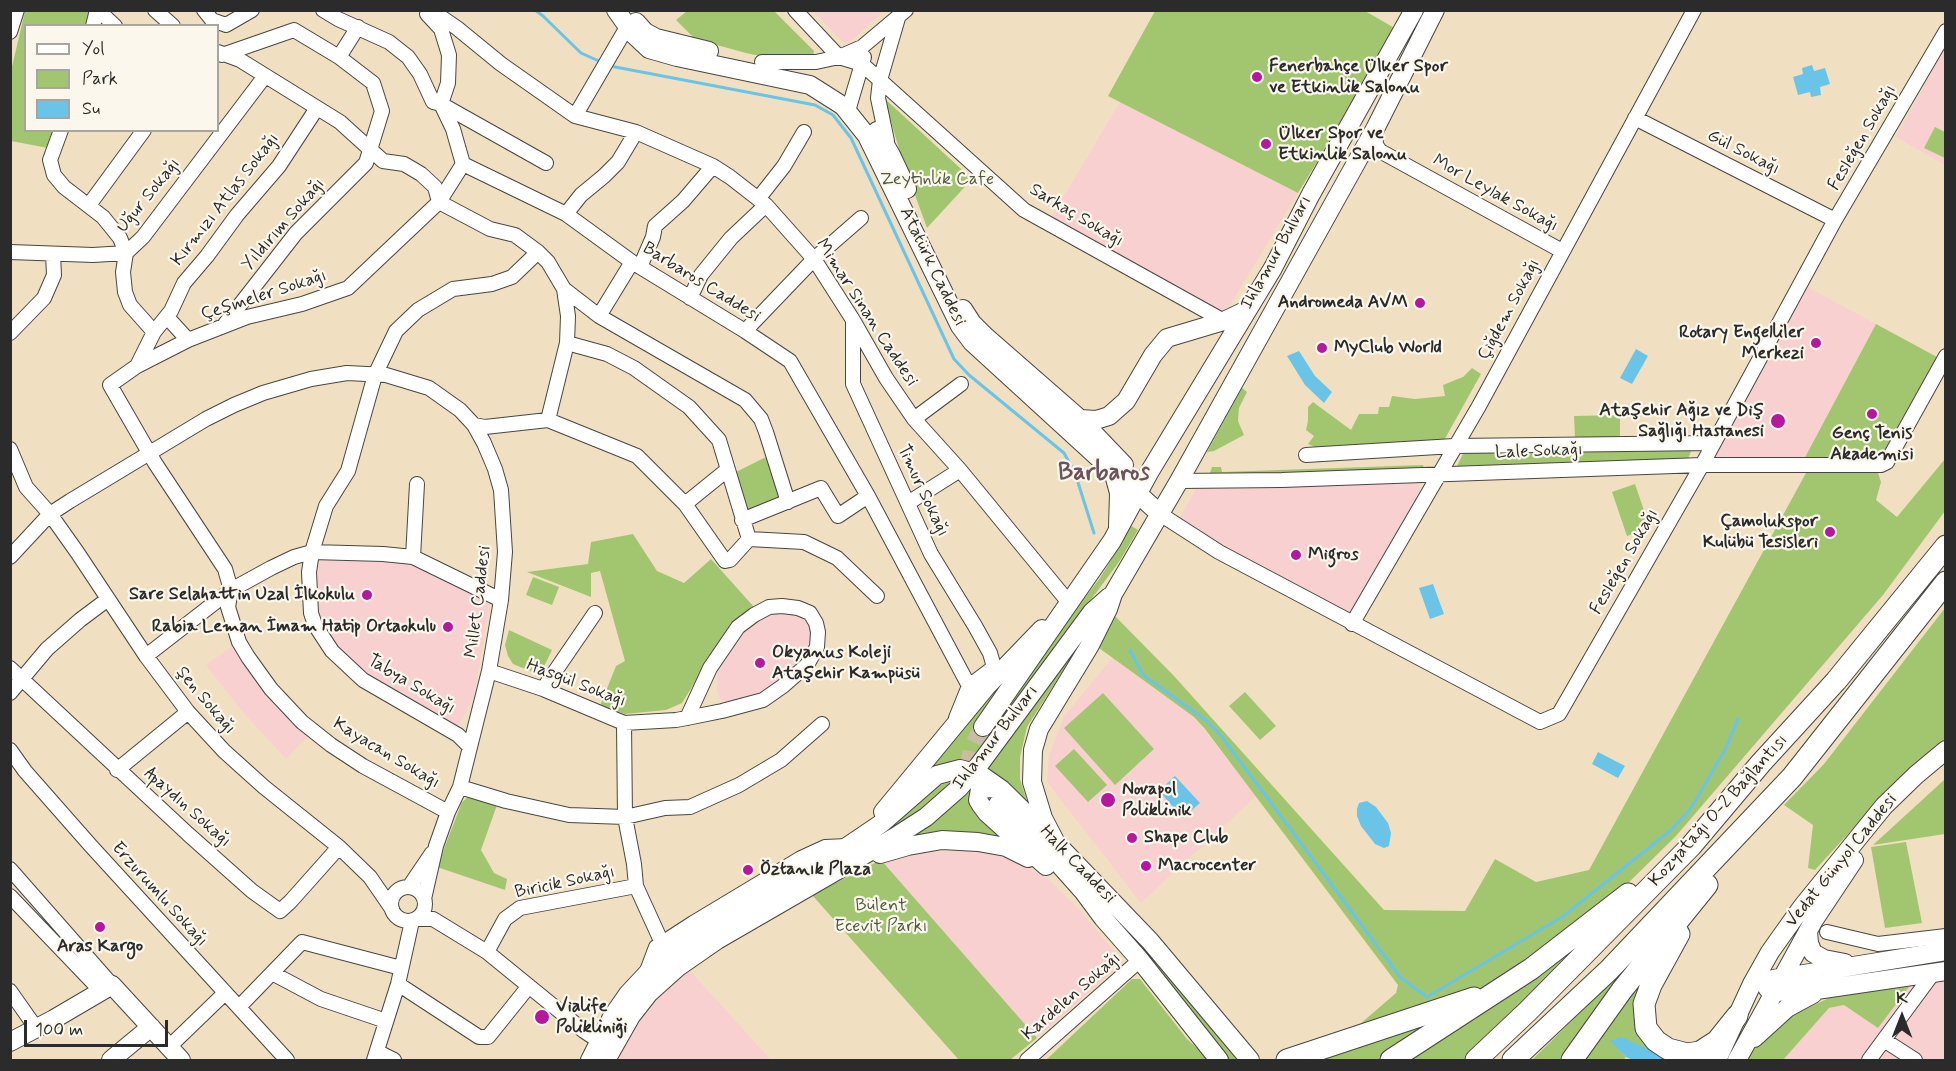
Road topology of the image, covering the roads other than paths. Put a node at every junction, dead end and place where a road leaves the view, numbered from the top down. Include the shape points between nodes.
1 (17, 10) edge
2 (97, 10) edge
3 (155, 10) edge
4 (204, 10) edge
5 (252, 10) edge
6 (324, 10) edge
7 (423, 10) edge
8 (431, 10) edge
9 (616, 10) edge
10 (795, 10) edge
11 (1414, 10) edge
12 (1435, 10) edge
13 (1694, 10) edge
14 (902, 14) edge
15 (630, 19) edge
16 (113, 24) edge
17 (171, 24) edge
18 (358, 27) junction
19 (1946, 32) edge
20 (10, 33) edge
21 (870, 41) junction
22 (220, 55) edge
23 (339, 57) junction
24 (839, 57) junction
25 (762, 62) junction
26 (862, 64) junction
27 (265, 76) junction
28 (880, 80) junction
29 (441, 104) junction
30 (850, 106) junction
31 (317, 108) junction
32 (574, 116) junction
33 (1635, 118) junction
34 (1375, 129) junction
35 (62, 132) edge
36 (143, 132) edge
37 (636, 132) junction
38 (804, 132) dead end
39 (370, 149) junction
40 (891, 155) junction
41 (463, 164) junction
42 (546, 164) dead end
43 (712, 166) junction
44 (439, 202) junction
45 (762, 202) junction
46 (89, 205) junction
47 (566, 214) junction
48 (861, 218) dead end
49 (1835, 220) junction
50 (1562, 250) junction
51 (10, 252) edge
52 (538, 252) junction
53 (126, 253) junction
54 (53, 254) junction
55 (814, 259) junction
56 (636, 264) junction
57 (564, 290) junction
58 (690, 298) junction
59 (1245, 311) junction
60 (599, 316) junction
61 (166, 317) junction
62 (853, 320) junction
63 (1224, 321) junction
64 (224, 326) junction
65 (745, 331) junction
66 (154, 332) junction
67 (10, 333) edge
68 (188, 340) junction
69 (567, 343) junction
70 (1946, 356) edge
71 (137, 366) junction
72 (375, 375) junction
73 (960, 384) dead end
74 (914, 419) junction
75 (1080, 419) junction
76 (548, 420) junction
77 (474, 425) junction
78 (1712, 443) junction
79 (1454, 446) junction
80 (10, 449) edge
81 (149, 452) junction
82 (1306, 455) dead end
83 (1701, 465) junction
84 (727, 470) junction
85 (960, 470) junction
86 (1112, 470) junction
87 (1142, 473) junction
88 (1440, 473) junction
89 (1179, 481) junction
90 (417, 484) dead end
91 (1139, 495) junction
92 (868, 496) junction
93 (788, 502) junction
94 (908, 503) junction
95 (685, 504) junction
96 (50, 514) junction
97 (1160, 514) junction
98 (742, 520) junction
99 (1118, 531) junction
100 (749, 539) junction
101 (1946, 546) edge
102 (312, 552) junction
103 (10, 557) edge
104 (413, 557) junction
105 (1946, 582) edge
106 (231, 590) junction
107 (1113, 594) junction
108 (877, 596) dead end
109 (108, 598) junction
110 (501, 600) junction
111 (1070, 604) junction
112 (595, 613) dead end
113 (1352, 624) junction
114 (146, 656) junction
115 (10, 668) edge
116 (998, 669) junction
117 (489, 671) junction
118 (22, 678) junction
119 (969, 686) junction
120 (543, 689) junction
121 (10, 693) edge
122 (188, 712) junction
123 (687, 718) junction
124 (624, 723) junction
125 (822, 724) dead end
126 (983, 727) tunnel mouth
127 (951, 728) junction
128 (470, 747) junction
129 (10, 750) edge
130 (1946, 750) edge
131 (1946, 759) edge
132 (1761, 764) junction
133 (117, 770) junction
134 (972, 772) junction
135 (1792, 777) junction
136 (460, 787) junction
137 (1000, 797) junction
138 (448, 812) junction
139 (625, 817) junction
140 (873, 829) junction
141 (1056, 843) junction
142 (436, 846) junction
143 (339, 847) junction
144 (853, 853) junction
145 (1722, 867) junction
146 (1049, 868) junction
147 (10, 869) edge
148 (370, 877) junction
149 (636, 886) junction
150 (406, 887) junction
151 (10, 896) edge
152 (425, 902) junction
153 (393, 912) junction
154 (1103, 918) junction
155 (433, 919) junction
156 (415, 920) junction
157 (1808, 931) junction
158 (1827, 932) dead end
159 (1946, 936) edge
160 (662, 943) junction
161 (1946, 951) edge
162 (487, 952) junction
163 (405, 954) junction
164 (1140, 960) junction
165 (1862, 964) junction
166 (401, 968) junction
167 (1531, 969) junction
168 (1940, 972) edge
169 (272, 973) junction
170 (646, 973) junction
171 (398, 984) junction
172 (1768, 984) junction
173 (529, 986) junction
174 (107, 988) junction
175 (10, 991) edge
176 (1820, 991) junction
177 (225, 993) junction
178 (239, 1007) junction
179 (1737, 1016) junction
180 (386, 1021) junction
181 (36, 1028) junction
182 (147, 1031) junction
183 (1884, 1040) junction
184 (10, 1041) edge
185 (599, 1041) junction
186 (167, 1054) edge
187 (1739, 1055) edge
188 (376, 1056) edge
189 (1291, 1059) edge
190 (111, 1060) edge
191 (181, 1060) edge
192 (287, 1060) edge
193 (394, 1060) edge
194 (590, 1060) edge
195 (606, 1060) edge
196 (1027, 1060) edge
197 (1220, 1060) edge
198 (1250, 1060) edge
199 (1390, 1060) edge
200 (1476, 1060) edge
201 (1513, 1060) edge
202 (1572, 1060) edge
203 (1717, 1060) edge
204 (1869, 1060) edge
205 (1915, 1060) edge

1 - 20 street
2 - 16 street
3 - 17 street
4 - 5 street via 212,20 226,25
6 - 18 street
7 - 29 street via 441,29 449,55 448,83
8 - 32 street, Mimar Sinan Caddesi
9 - 15 main road, Atatürk Caddesi
10 - 24 street
11 - 59 main road, Ihlamur Bulvarı via 1273,268
12 - 34 main road, Ihlamur Bulvarı
13 - 33 street, Çiğdem Sokağı
14 - 21 street
14 - 28 street
15 - 25 main road, Atatürk Caddesi via 656,38
15 - 30 main road, Atatürk Caddesi via 641,43 649,49 810,86
15 - 32 street
18 - 23 street
18 - 29 street via 389,42 408,57 433,102
19 - 49 street, Fesleğen Sokağı
21 - 24 street
21 - 26 street
22 - 23 street, Yıldırım Sokağı via 294,30
22 - 27 street via 240,60
23 - 39 street, Yıldırım Sokağı via 373,83 379,98 382,111
24 - 25 street via 816,62
24 - 26 street, Sarkaç Sokağı
25 - 30 main road, Atatürk Caddesi via 827,83
26 - 28 street, Sarkaç Sokağı
26 - 30 street
27 - 31 street
27 - 53 street, Uğur Sokağı
28 - 40 street via 878,98
28 - 63 street, Sarkaç Sokağı via 1024,210
29 - 41 street
29 - 42 street
30 - 40 main road, Atatürk Caddesi via 874,126
30 - 86 main road, Atatürk Caddesi via 960,326 972,342
31 - 39 street
31 - 61 street, Kırmızı Atlas Sokağı via 279,166 184,283
32 - 37 street, Mimar Sinan Caddesi
33 - 49 street, Gül Sokağı
33 - 50 street, Çiğdem Sokağı
34 - 50 street, Mor Leylak Sokağı via 1380,151
34 - 89 main road, Ihlamur Bulvarı
35 - 46 street via 50,160 54,175
36 - 46 street
37 - 43 street, Mimar Sinan Caddesi
37 - 47 street via 618,162
38 - 45 street
39 - 44 street via 383,160 404,164 421,174 435,187
39 - 64 street, Yıldırım Sokağı via 366,163 296,233
40 - 75 main road, Atatürk Caddesi via 964,312
41 - 44 street, Çeşmeler Sokağı
41 - 47 street, Barbaros Caddesi
43 - 45 street, Mimar Sinan Caddesi
43 - 56 street via 683,201 655,226 653,237
44 - 52 street via 490,229 515,235
44 - 64 street, Çeşmeler Sokağı via 348,288
45 - 55 street, Mimar Sinan Caddesi
45 - 58 street via 701,275
46 - 53 street via 120,238
47 - 56 street, Barbaros Caddesi
48 - 55 street
49 - 78 street, Fesleğen Sokağı
50 - 79 street, Çiğdem Sokağı
51 - 54 street
52 - 57 street
52 - 72 street, Tabya Sokağı via 512,277 453,289 418,310 396,331
53 - 54 street
53 - 66 street via 125,292 130,306
54 - 67 street via 54,275 44,298
55 - 62 street, Mimar Sinan Caddesi
55 - 65 street
56 - 58 street, Barbaros Caddesi
56 - 60 street
57 - 60 street
57 - 69 street
58 - 65 street, Barbaros Caddesi
59 - 63 main road
59 - 87 main road, Ihlamur Bulvarı
60 - 93 street via 744,400 761,419
61 - 66 street, Kırmızı Atlas Sokağı
61 - 68 street
62 - 74 street, Mimar Sinan Caddesi
62 - 94 street, Timur Sokağı via 853,384
63 - 75 main road via 1167,338 1126,401 1109,416
64 - 68 street, Çeşmeler Sokağı
65 - 92 street, Barbaros Caddesi via 790,361
66 - 71 street, Kırmızı Atlas Sokağı
68 - 71 street, Çeşmeler Sokağı
69 - 76 street
69 - 84 street via 607,354 634,368 689,407 719,441
70 - 83 street, Lale Sokağı via 1887,462 1881,465
71 - 81 street, Çeşmeler Sokağı via 110,385
72 - 77 street, Millet Caddesi via 429,388
72 - 81 street, Millet Caddesi via 346,373 263,393 215,414
72 - 102 street, Tabya Sokağı via 348,471 326,506
73 - 74 street
74 - 85 street, Mimar Sinan Caddesi
75 - 87 main road, Atatürk Caddesi
76 - 77 street
76 - 95 street via 637,456
77 - 110 street, Millet Caddesi via 501,490 505,552
78 - 79 street, Lale Sokağı
78 - 83 street, Fesleğen Sokağı
79 - 82 street, Lale Sokağı
79 - 88 street, Çiğdem Sokağı
80 - 96 street, Şen Sokağı via 26,487
81 - 96 street, Millet Caddesi
81 - 106 street, Kayacan Sokağı via 225,569
83 - 88 street, Lale Sokağı
83 - 113 street, Fesleğen Sokağı via 1559,714 1552,718 1540,722
84 - 95 street
84 - 98 street
85 - 94 street
85 - 111 street, Mimar Sinan Caddesi
86 - 91 main road, Atatürk Caddesi
86 - 99 main road via 1119,493
87 - 91 main road, Ihlamur Bulvarı
88 - 89 street, Lale Sokağı
88 - 113 street, Çiğdem Sokağı
89 - 97 main road, Ihlamur Bulvarı
90 - 104 street
91 - 97 main road, Atatürk Caddesi
91 - 99 main road
92 - 93 street via 838,516 821,488
92 - 119 street, Barbaros Caddesi
93 - 98 street
94 - 116 street, Timur Sokağı via 931,554
95 - 100 street via 725,561
96 - 103 street, Millet Caddesi
96 - 109 street, Şen Sokağı
97 - 107 main road, Ihlamur Bulvarı
97 - 113 street, Fesleğen Sokağı via 1219,552
98 - 100 street
99 - 111 main road
100 - 108 street via 804,542 837,558
101 - 132 highway, Kozyatağı O-2 Bağlantısı via 1836,681
102 - 104 street
102 - 106 street
102 - 128 street, Tabya Sokağı via 311,613 332,651 363,680 458,735
104 - 110 street
105 - 135 highway, Kozyatağı O-2 Bağlantısı
106 - 114 street
106 - 138 street, Kayacan Sokağı via 228,607 239,642 272,689 302,722 355,760
107 - 134 main road, Ihlamur Bulvarı via 1092,612
107 - 141 main road, Ihlamur Bulvarı via 1090,645 1039,729 1033,750 1032,782
109 - 114 street, Şen Sokağı
109 - 118 street via 47,649
110 - 117 street, Millet Caddesi
111 - 116 main road
111 - 126 main road
112 - 120 street
114 - 122 street, Şen Sokağı
115 - 118 street, Apaydın Sokağı
116 - 119 street
116 - 127 main road
117 - 120 street, Hasgül Sokağı
117 - 128 street, Millet Caddesi
118 - 121 street
118 - 133 street, Apaydın Sokağı
119 - 127 street
120 - 124 street, Hasgül Sokağı
122 - 133 street
122 - 143 street, Şen Sokağı via 256,780
123 - 123 street, Hasgül Sokağı via 763,700 799,672 817,647 818,632 810,613 798,608 769,607 738,627 710,668
123 - 124 street, Hasgül Sokağı
124 - 139 street
125 - 139 street via 781,760 740,785 690,807
127 - 140 main road
128 - 136 street, Millet Caddesi
129 - 177 street, Erzurumlu Sokağı via 83,838
130 - 172 main road, Vedat Günyol Caddesi via 1884,806 1802,907 1770,951
131 - 157 main road, Vedat Günyol Caddesi via 1878,827
132 - 167 highway via 1625,897
132 - 200 highway, Kozyatağı O-2 Bağlantısı via 1691,846
133 - 143 street, Apaydın Sokağı via 252,891 280,911
134 - 137 main road, Halk Caddesi via 981,775
134 - 140 main road via 960,769 937,775
134 - 144 main road, Ihlamur Bulvarı via 926,817
135 - 145 highway
135 - 201 highway, Kozyatağı O-2 Bağlantısı via 1609,970
136 - 138 street, Millet Caddesi
136 - 139 street via 569,815
137 - 141 main road, Halk Caddesi
137 - 146 main road via 990,788 980,789 978,800 987,813
137 - 154 main road
138 - 142 street, Millet Caddesi
139 - 149 street
140 - 144 main road
141 - 198 main road, Halk Caddesi via 1150,941
142 - 150 street
142 - 152 street
143 - 148 street, Şen Sokağı
144 - 146 main road via 942,840 978,842 1006,847
144 - 160 street via 825,847 801,858
144 - 170 main road via 802,874 723,916
144 - 195 main road via 678,967 631,1016
145 - 179 highway via 1666,956 1651,985 1644,1015 1646,1028 1656,1041 1687,1054 1700,1052 1717,1041
145 - 202 highway via 1629,981
146 - 154 main road
147 - 174 street
148 - 150 street, Şen Sokağı
148 - 153 street, Şen Sokağı
149 - 160 street
149 - 162 street, Biricik Sokağı via 520,908 505,919
150 - 152 street via 418,891
150 - 153 street via 392,898
151 - 174 street
152 - 155 street
152 - 156 street via 424,910
153 - 156 street via 402,920
153 - 163 street, Şen Sokağı
154 - 164 main road
155 - 156 street
155 - 162 street
156 - 163 street
157 - 165 main road via 1813,953 1824,960
157 - 172 main road, Vedat Günyol Caddesi
158 - 159 street via 1878,944
160 - 170 street via 656,947
161 - 165 main road
162 - 173 street
163 - 166 street
164 - 196 street, Kardelen Sokağı
164 - 197 main road
165 - 172 main road
166 - 169 street via 302,942
166 - 171 street
167 - 189 highway via 1477,997
167 - 199 highway
168 - 176 main road
168 - 183 street
169 - 178 street
169 - 180 street via 321,999
170 - 185 main road
171 - 173 street via 479,1037 488,1036
171 - 180 street
172 - 176 main road via 1796,993
172 - 179 main road
172 - 187 main road
173 - 185 street
174 - 181 main road
174 - 182 main road
175 - 181 street
176 - 187 main road via 1787,1008
177 - 178 street, Erzurumlu Sokağı
177 - 186 street
178 - 192 street, Erzurumlu Sokağı
179 - 203 main road
180 - 188 street
181 - 184 main road
182 - 186 main road
182 - 190 main road
183 - 204 street
183 - 205 street
185 - 194 main road
186 - 191 main road
188 - 193 street

